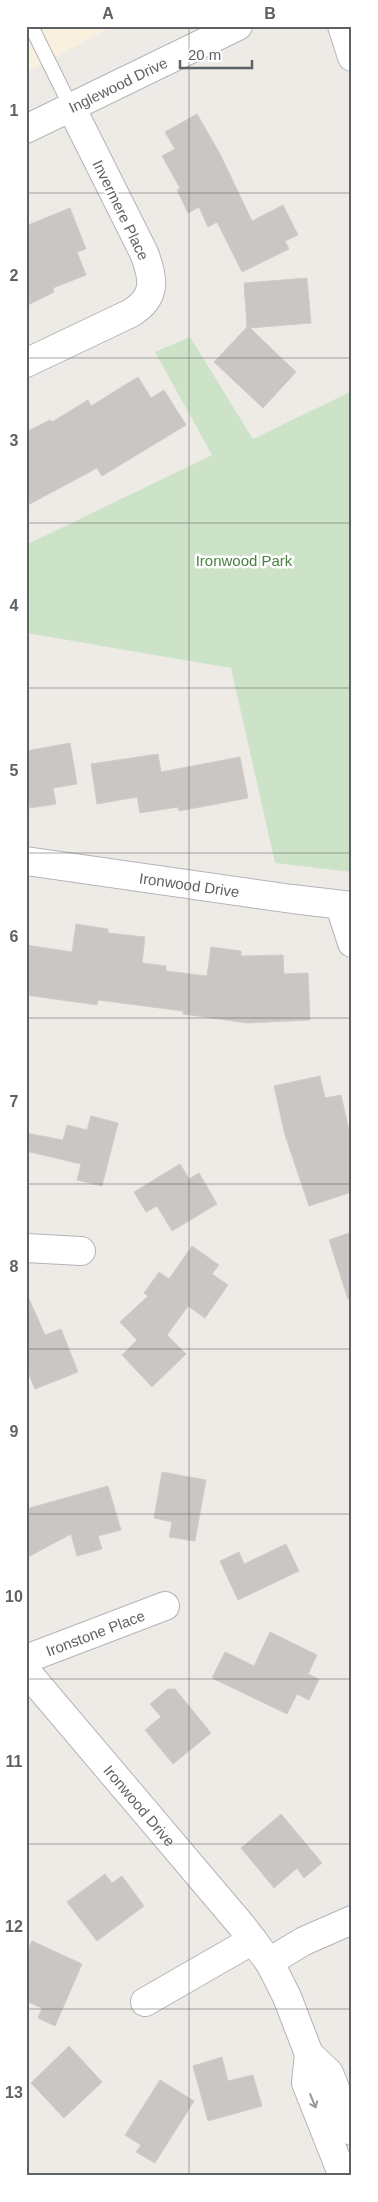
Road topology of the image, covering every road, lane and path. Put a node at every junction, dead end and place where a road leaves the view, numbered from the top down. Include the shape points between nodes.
1 (31, 26) edge
2 (238, 26) edge
3 (342, 26) edge
4 (352, 57) edge
5 (71, 107) junction
6 (26, 129) edge
7 (26, 363) edge
8 (26, 861) edge
9 (346, 906) edge
10 (352, 943) edge
11 (26, 1248) edge
12 (81, 1251) dead end
13 (164, 1606) dead end
14 (26, 1658) edge
15 (26, 1671) edge
16 (352, 1920) edge
17 (261, 1951) junction
18 (145, 2002) dead end
19 (309, 2054) junction
20 (352, 2131) edge
21 (343, 2176) edge

1 - 5 lane
2 - 5 street, Inglewood Drive
3 - 4 street
5 - 6 street, Inglewood Drive
5 - 7 street, Invermere Place via 144,253 151,286 146,302 131,313
8 - 9 street, Ironwood Drive
9 - 10 street
11 - 12 street
13 - 14 street, Ironstone Place
15 - 17 street, Ironwood Drive
16 - 17 street via 304,1941
17 - 18 street
17 - 19 street, Ironwood Drive via 287,1997
19 - 20 street, Ironwood Drive via 328,2073
19 -> 21 street, Ironwood Drive via 306,2083

